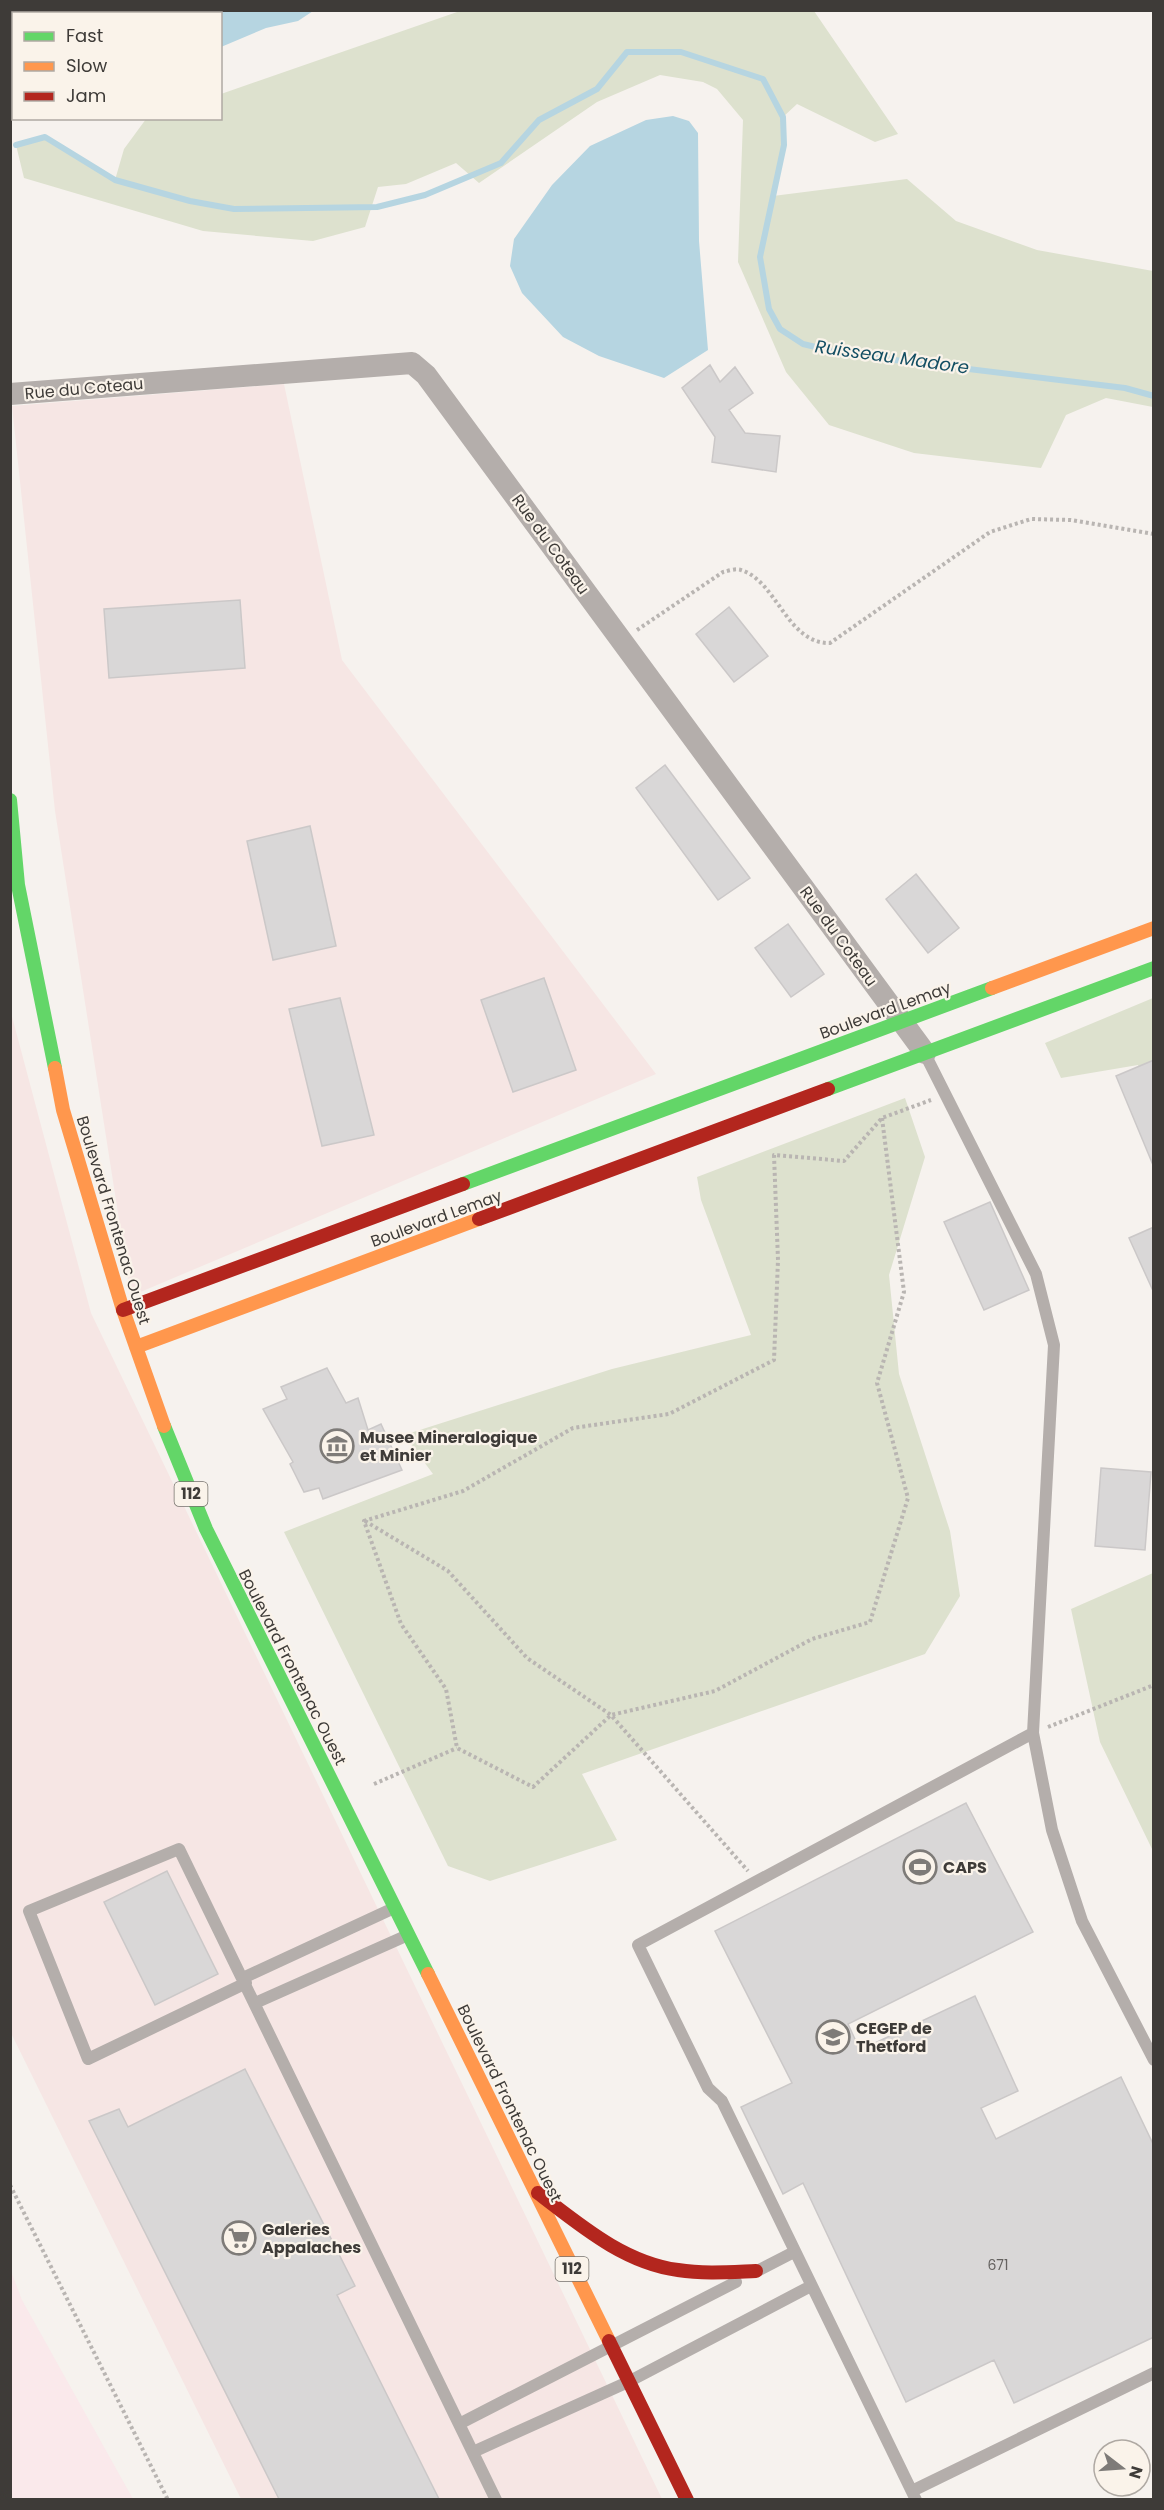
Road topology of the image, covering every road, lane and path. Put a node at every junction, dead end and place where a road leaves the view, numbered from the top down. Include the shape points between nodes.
1 (10, 394) edge
2 (1154, 534) edge
3 (622, 640) junction
4 (10, 800) edge
5 (1154, 928) edge
6 (1154, 968) edge
7 (902, 1022) junction
8 (925, 1053) junction
9 (945, 1094) junction
10 (882, 1118) junction
11 (628, 1123) junction
12 (645, 1157) junction
13 (326, 1245) junction
14 (339, 1271) junction
15 (123, 1310) junction
16 (136, 1347) junction
17 (364, 1521) junction
18 (1154, 1685) edge
19 (611, 1715) junction
20 (1034, 1733) junction
21 (457, 1748) junction
22 (374, 1784) dead end
23 (757, 1881) junction
24 (395, 1907) junction
25 (409, 1935) junction
26 (245, 1980) junction
27 (255, 2003) junction
28 (1154, 2060) edge
29 (10, 2185) edge
30 (534, 2190) junction
31 (794, 2252) junction
32 (756, 2271) junction
33 (811, 2286) junction
34 (611, 2348) junction
35 (1154, 2373) edge
36 (628, 2382) junction
37 (459, 2424) junction
38 (473, 2452) junction
39 (914, 2495) edge
40 (168, 2499) edge
41 (496, 2499) edge
42 (687, 2499) edge

1 - 3 street, Rue du Coteau via 412,363 426,375
2 - 3 path via 1071,519 1031,519 990,532 830,643 818,643 803,634 754,576 731,570
3 - 7 street, Rue du Coteau
4 - 15 street, Boulevard Frontenac Ouest / 112 via 18,885 63,1110
5 - 7 street, Boulevard Lemay
6 - 8 street, Boulevard Lemay
7 - 8 street, Rue du Coteau
7 - 11 street, Boulevard Lemay
8 - 9 lane
8 - 12 street, Boulevard Lemay
9 - 10 path
9 - 20 lane via 1036,1274 1054,1345
10 - 17 path via 844,1161 774,1155 778,1260 774,1360 669,1414 573,1428 463,1491
10 - 19 path via 904,1292 877,1383 908,1498 870,1622 812,1639 716,1691
11 - 12 street
11 - 13 street, Boulevard Lemay
12 - 14 street, Boulevard Lemay
13 - 14 street
13 - 15 street, Boulevard Lemay
14 - 16 street, Boulevard Lemay
15 - 16 street, Boulevard Frontenac Ouest / 112
16 - 24 street, Boulevard Frontenac Ouest / 112 via 206,1529
17 - 19 path via 448,1572 527,1658
17 - 21 path via 401,1624 446,1689
18 - 20 path
19 - 21 path via 533,1787
19 - 23 path
20 - 23 lane
20 - 28 lane via 1052,1830 1083,1921
21 - 22 path
23 - 31 lane via 638,1945 708,2088 722,2101
24 - 25 street, Boulevard Frontenac Ouest / 112
24 - 26 lane
25 - 27 lane
25 - 30 street, Boulevard Frontenac Ouest / 112
26 - 26 lane via 88,2059 29,1911 179,1849
26 - 27 lane
27 - 37 lane
29 - 40 path
30 - 32 street via 597,2237 652,2265 693,2272
30 - 34 street, Boulevard Frontenac Ouest / 112
31 - 32 lane
31 - 33 lane
32 - 34 lane
33 - 36 lane
33 - 39 lane
34 - 36 street, Boulevard Frontenac Ouest / 112
34 - 37 lane
35 - 39 lane
36 - 38 lane
36 - 42 street, Boulevard Frontenac Ouest / 112
37 - 38 lane
38 - 41 lane

